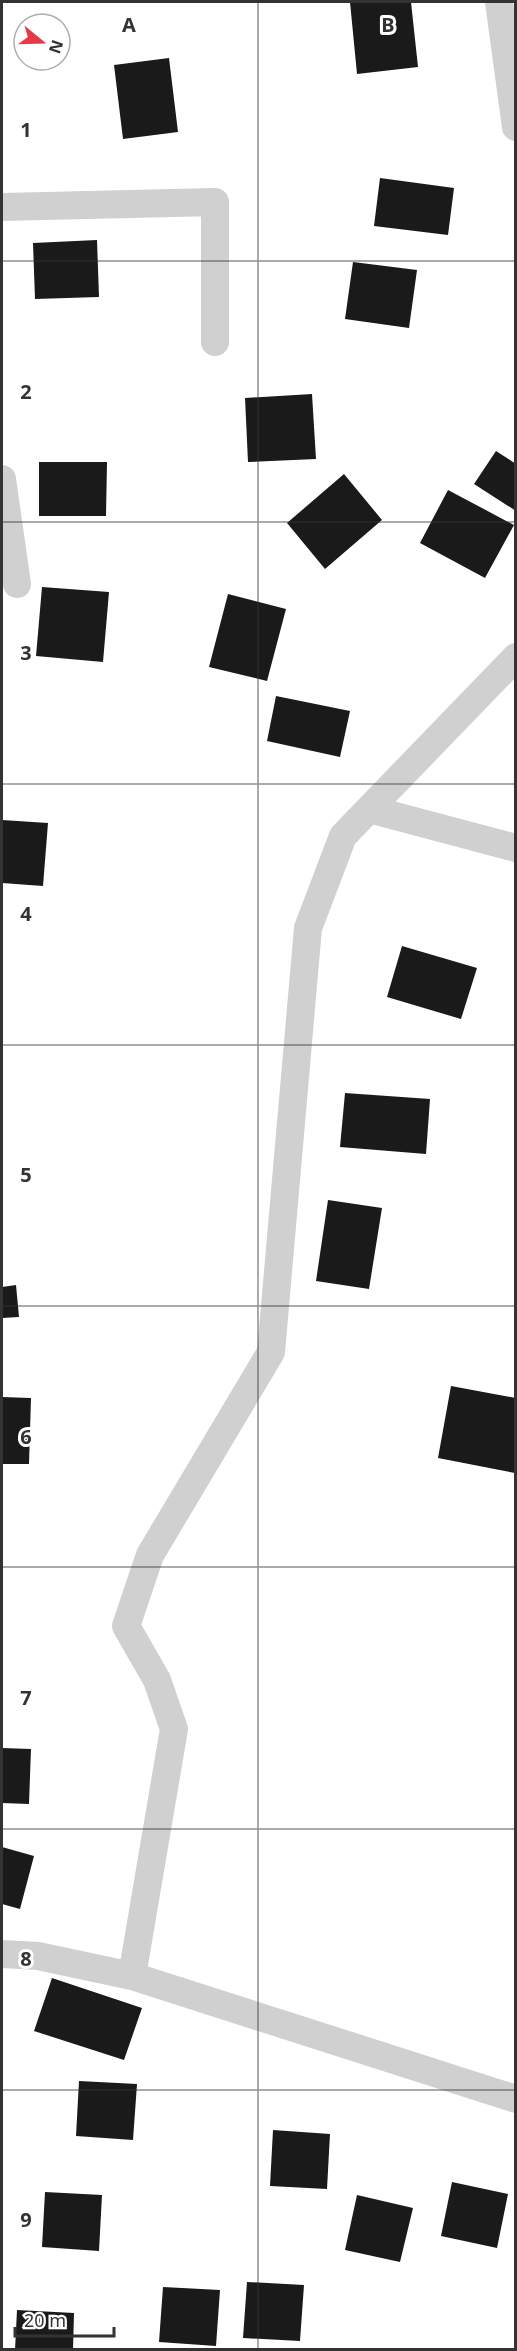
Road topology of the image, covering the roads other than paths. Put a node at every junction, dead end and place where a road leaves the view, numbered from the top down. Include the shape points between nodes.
1 (499, 2) edge
2 (516, 127) edge
3 (2, 207) edge
4 (215, 342) dead end
5 (2, 479) edge
6 (17, 584) dead end
7 (516, 657) edge
8 (369, 809) junction
9 (516, 848) edge
10 (2, 1954) edge
11 (132, 1976) junction
12 (516, 2099) edge

1 - 2 street
3 - 4 street via 215,202
5 - 6 street
7 - 8 street
8 - 9 street
8 - 11 street via 343,836 308,928 271,1352 150,1555 126,1626 157,1680 174,1729
10 - 11 street via 38,1956
11 - 12 street

